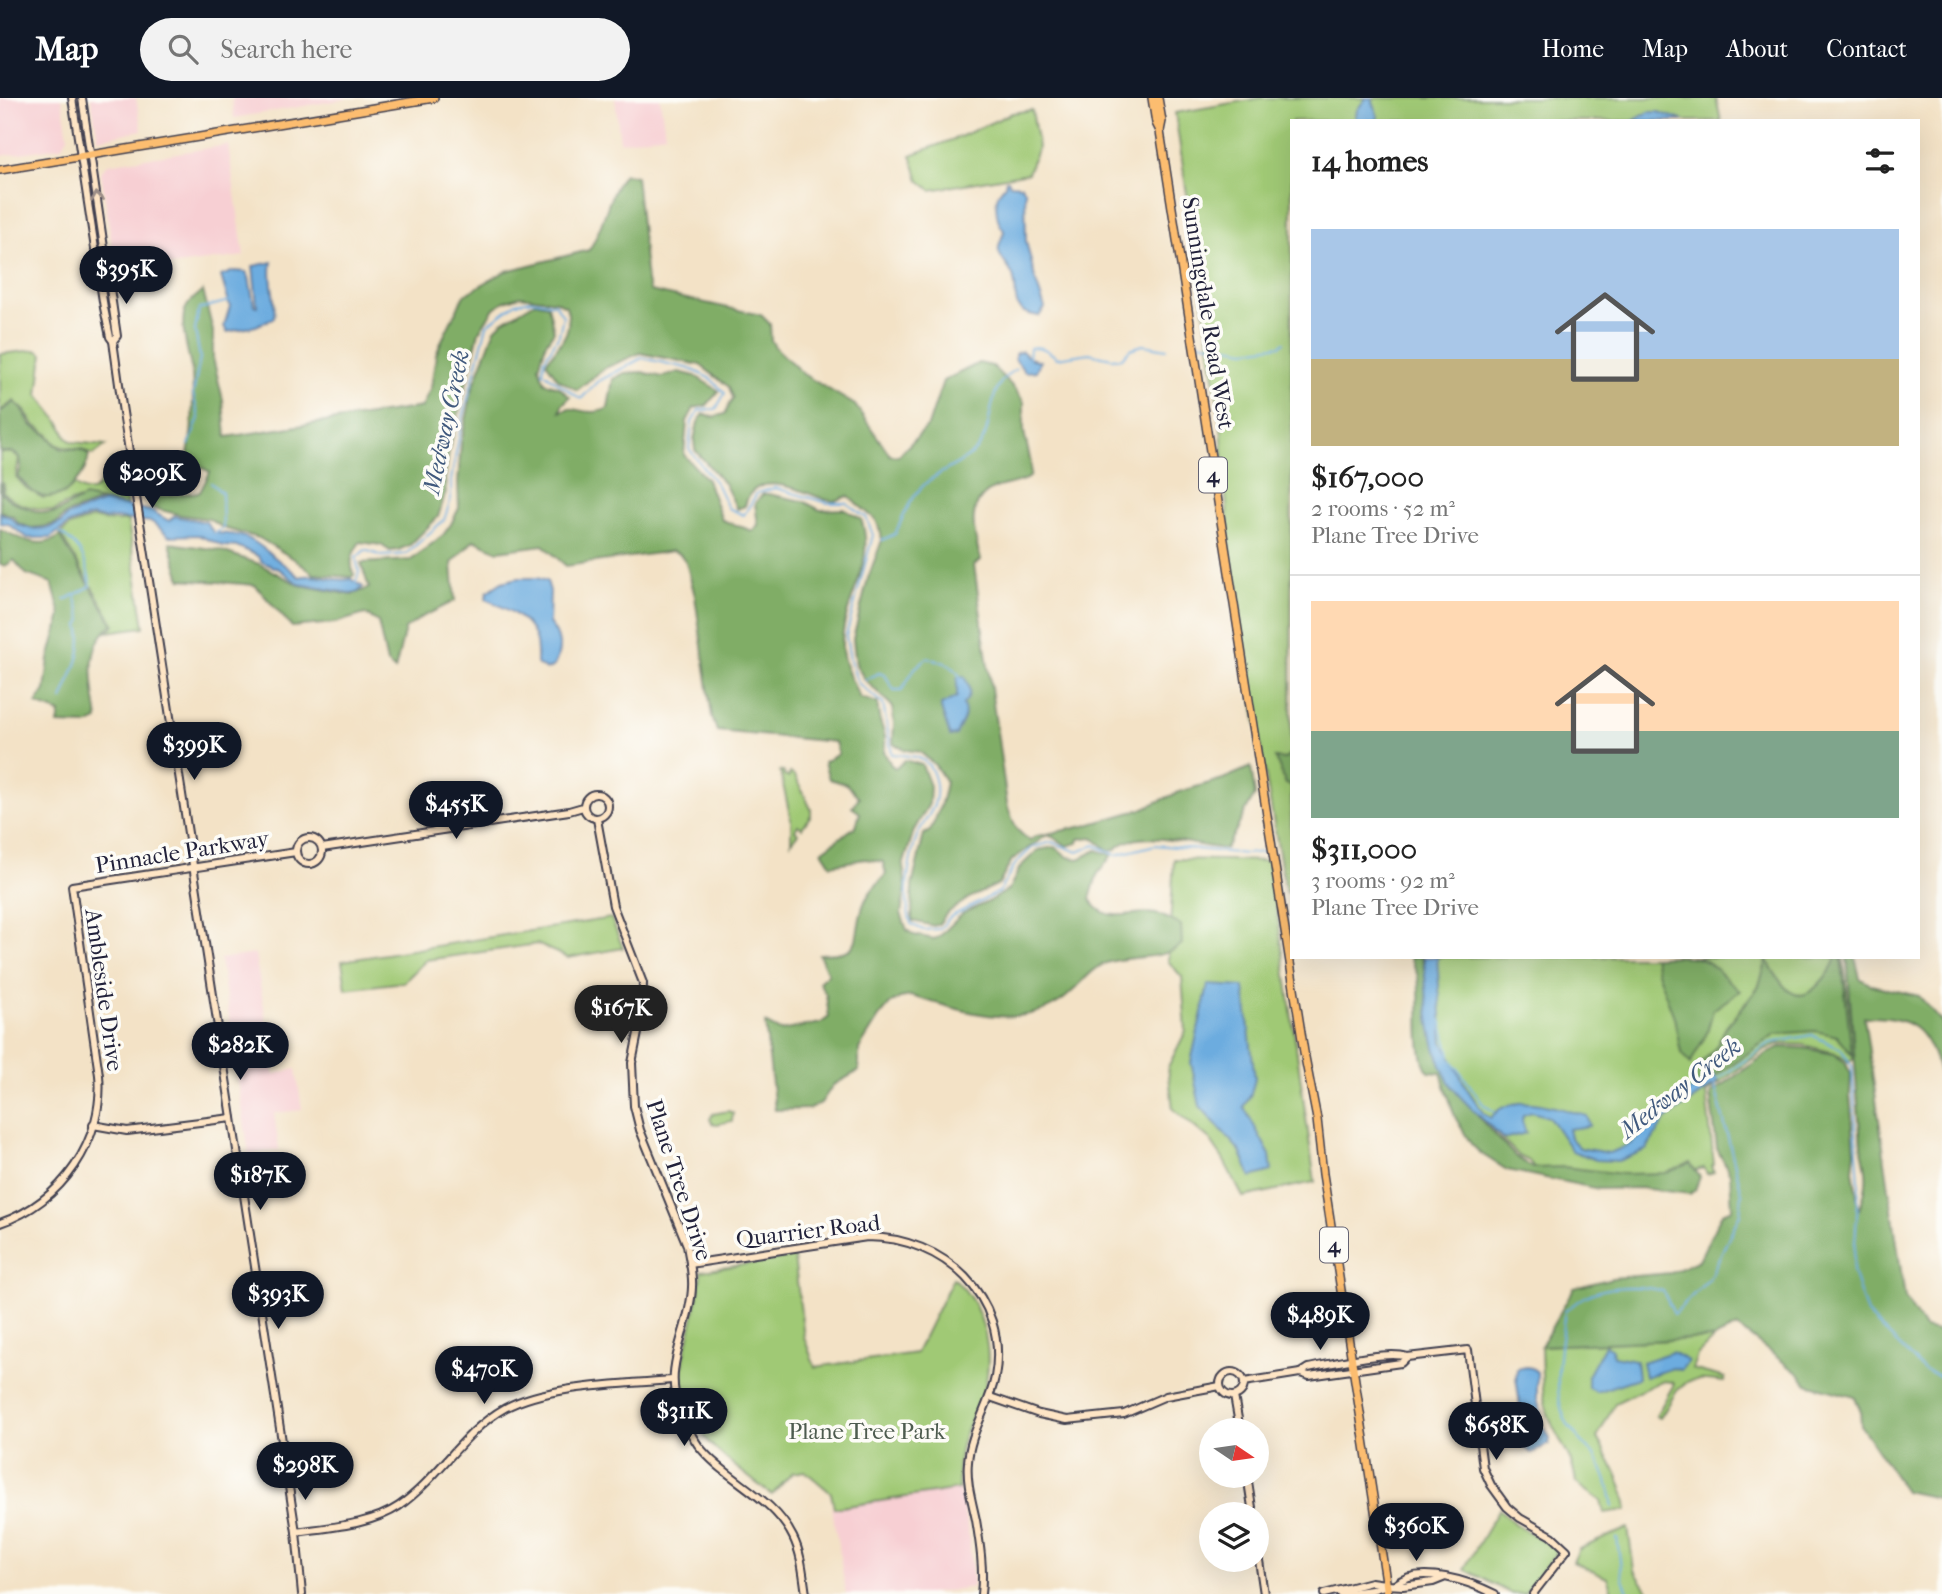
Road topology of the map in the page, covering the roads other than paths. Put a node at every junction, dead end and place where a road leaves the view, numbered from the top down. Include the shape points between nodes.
1 (72, 98) edge
2 (82, 98) edge
3 (434, 98) edge
4 (1152, 98) edge
5 (1158, 98) edge
6 (419, 99) edge
7 (1160, 131) junction
8 (90, 155) junction
9 (80, 156) junction
10 (0, 170) edge
11 (113, 341) junction
12 (583, 807) junction
13 (597, 819) junction
14 (322, 848) junction
15 (296, 852) junction
16 (194, 868) junction
17 (72, 886) joint
18 (232, 1118) junction
19 (93, 1125) junction
20 (0, 1223) edge
21 (690, 1264) junction
22 (1407, 1357) junction
23 (1352, 1360) junction
24 (1353, 1369) junction
25 (1300, 1373) junction
26 (673, 1380) junction
27 (1244, 1382) junction
28 (1220, 1386) junction
29 (1234, 1396) junction
30 (990, 1397) junction
31 (1238, 1418) edge
32 (296, 1532) junction
33 (1261, 1572) edge
34 (1387, 1585) junction
35 (302, 1594) edge
36 (806, 1594) edge
37 (981, 1594) edge
38 (1264, 1594) edge
39 (1324, 1594) edge
40 (1332, 1594) edge
41 (1340, 1594) edge
42 (1388, 1594) edge
43 (1495, 1594) edge
44 (1533, 1594) edge

1 - 9 street
2 - 8 street
3 - 6 main road
4 - 7 main road, Sunningdale Road West / 4
5 - 7 main road, Sunningdale Road West / 4
6 - 8 main road
7 - 23 main road, Sunningdale Road West / 4
8 - 9 main road
11 -> 8 street via 117,336
9 - 10 main road
9 - 11 street
11 - 16 street
12 - 13 street via 589,817
12 - 13 street via 590,795 605,797 607,813
12 - 14 street
13 - 21 street, Plane Tree Drive via 613,906 643,983 632,1063 634,1105
14 - 15 street via 318,840 307,838 299,842
14 - 15 street via 321,857 313,863 302,861
15 - 16 street, Pinnacle Parkway
16 - 17 street, Pinnacle Parkway
16 - 18 street
17 - 19 street, Ambleside Drive via 100,1079
18 - 19 street via 127,1131
18 - 32 street
19 - 20 street, Ambleside Drive via 69,1175 37,1206
21 - 26 street, Plane Tree Drive via 689,1311
21 - 30 street, Quarrier Road via 867,1237 888,1237 924,1248 944,1257 963,1275 985,1308 995,1339
22 - 23 street
22 - 24 street via 1401,1363
22 - 44 street via 1468,1350 1483,1468 1491,1485 1507,1507 1567,1550
23 - 24 main road, 4
23 - 25 street
24 - 25 street via 1309,1376
24 - 34 main road, 4
25 - 27 street
26 - 32 street via 530,1397 479,1427 398,1507 359,1522
26 - 36 street, Plane Tree Drive via 677,1404 697,1444 768,1505 793,1536
27 - 28 street via 1229,1371 1221,1377
27 - 29 street
28 - 29 street via 1225,1394
28 - 30 street via 1166,1396 1124,1414 1067,1420
29 - 31 street
30 - 37 street, Quarrier Road via 967,1464 981,1558
32 - 35 street
33 - 38 street
34 - 40 street via 1371,1582 1336,1589
34 - 41 street
34 - 42 main road, 4
34 - 43 street via 1443,1578 1471,1582
39 - 40 street

